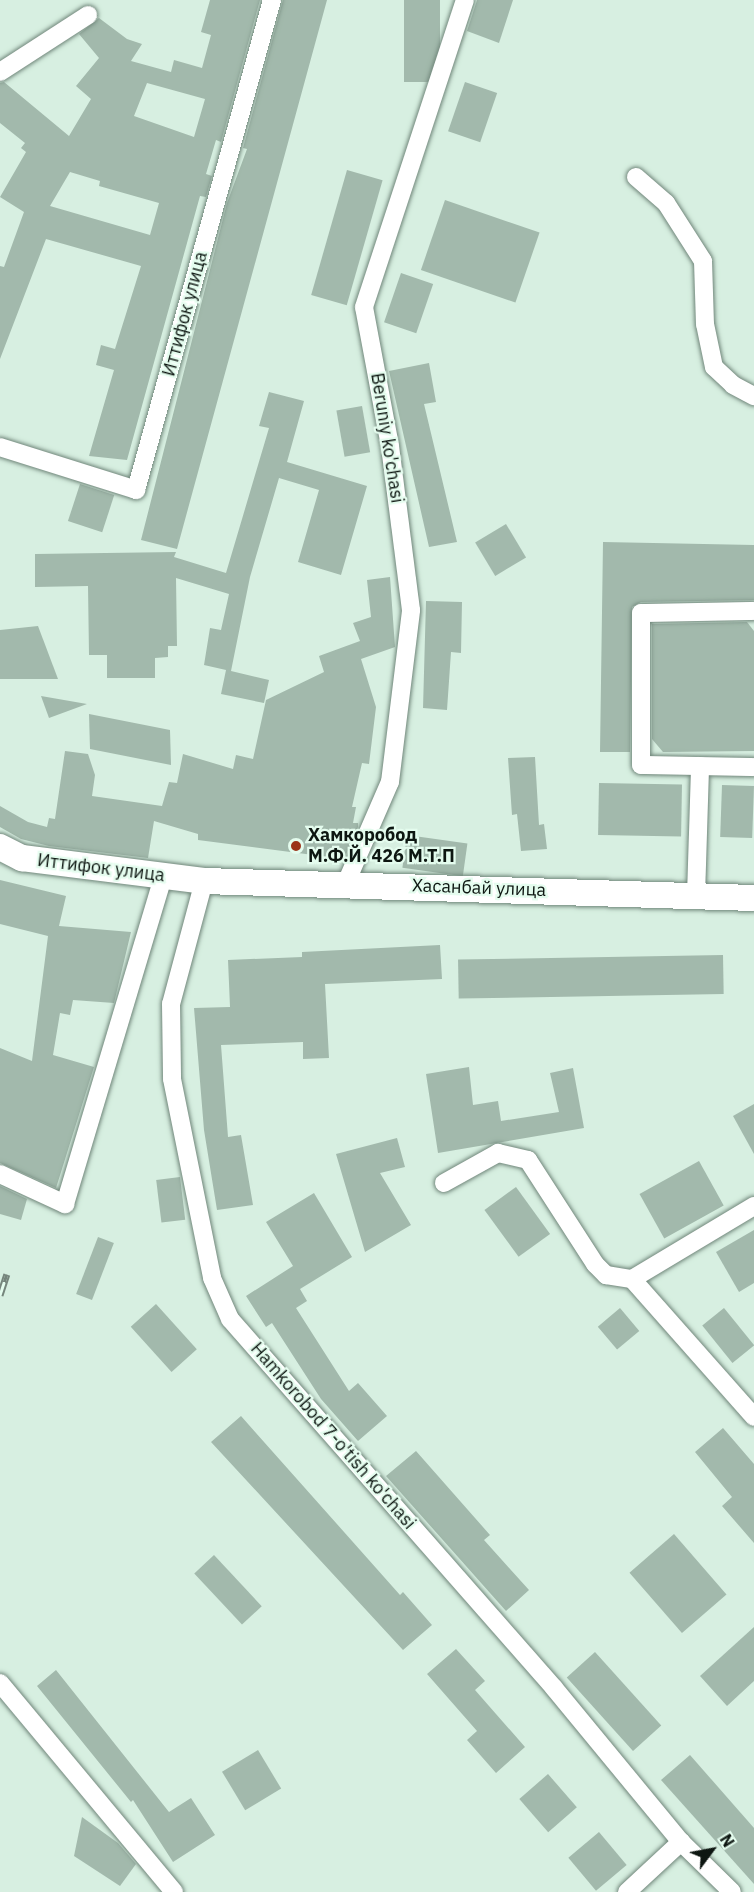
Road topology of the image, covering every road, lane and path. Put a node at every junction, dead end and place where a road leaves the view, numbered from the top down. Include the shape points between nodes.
1 (272, 0) edge
2 (465, 0) edge
3 (88, 15) dead end
4 (0, 72) edge
5 (636, 177) dead end
6 (754, 396) edge
7 (0, 447) edge
8 (754, 612) edge
9 (700, 766) junction
10 (754, 766) edge
11 (0, 848) edge
12 (163, 877) junction
13 (204, 880) junction
14 (346, 883) junction
15 (696, 896) junction
16 (754, 898) edge
17 (0, 1173) edge
18 (444, 1183) dead end
19 (754, 1206) edge
20 (632, 1279) junction
21 (754, 1417) edge
22 (0, 1683) edge
23 (681, 1842) junction
24 (174, 1892) edge
25 (627, 1892) edge
26 (732, 1892) edge

1 - 7 street, Иттифок улица via 136,490
2 - 14 street, Beruniy ko'chasi via 364,306 390,446 411,610 390,782
3 - 4 street
5 - 6 street via 666,204 703,261 705,324 714,367 733,385
8 - 9 street via 641,613 641,765
9 - 10 street
9 - 15 street
11 - 12 street, Иттифок улица via 22,858
12 - 13 street, Иттифок улица
12 - 17 street via 65,1204
13 - 14 street, Хасанбай улица
13 - 23 street, Hamkorobod 7-o'tish ko'chasi via 171,1004 172,1079 212,1278 230,1319 554,1688
14 - 15 street, Хасанбай улица
15 - 16 street, Хасанбай улица
18 - 20 street via 498,1153 528,1160 595,1264 606,1275
19 - 20 street
20 - 21 street
22 - 24 street
23 - 25 street
23 - 26 street, Hamkorobod 7-o'tish ko'chasi

